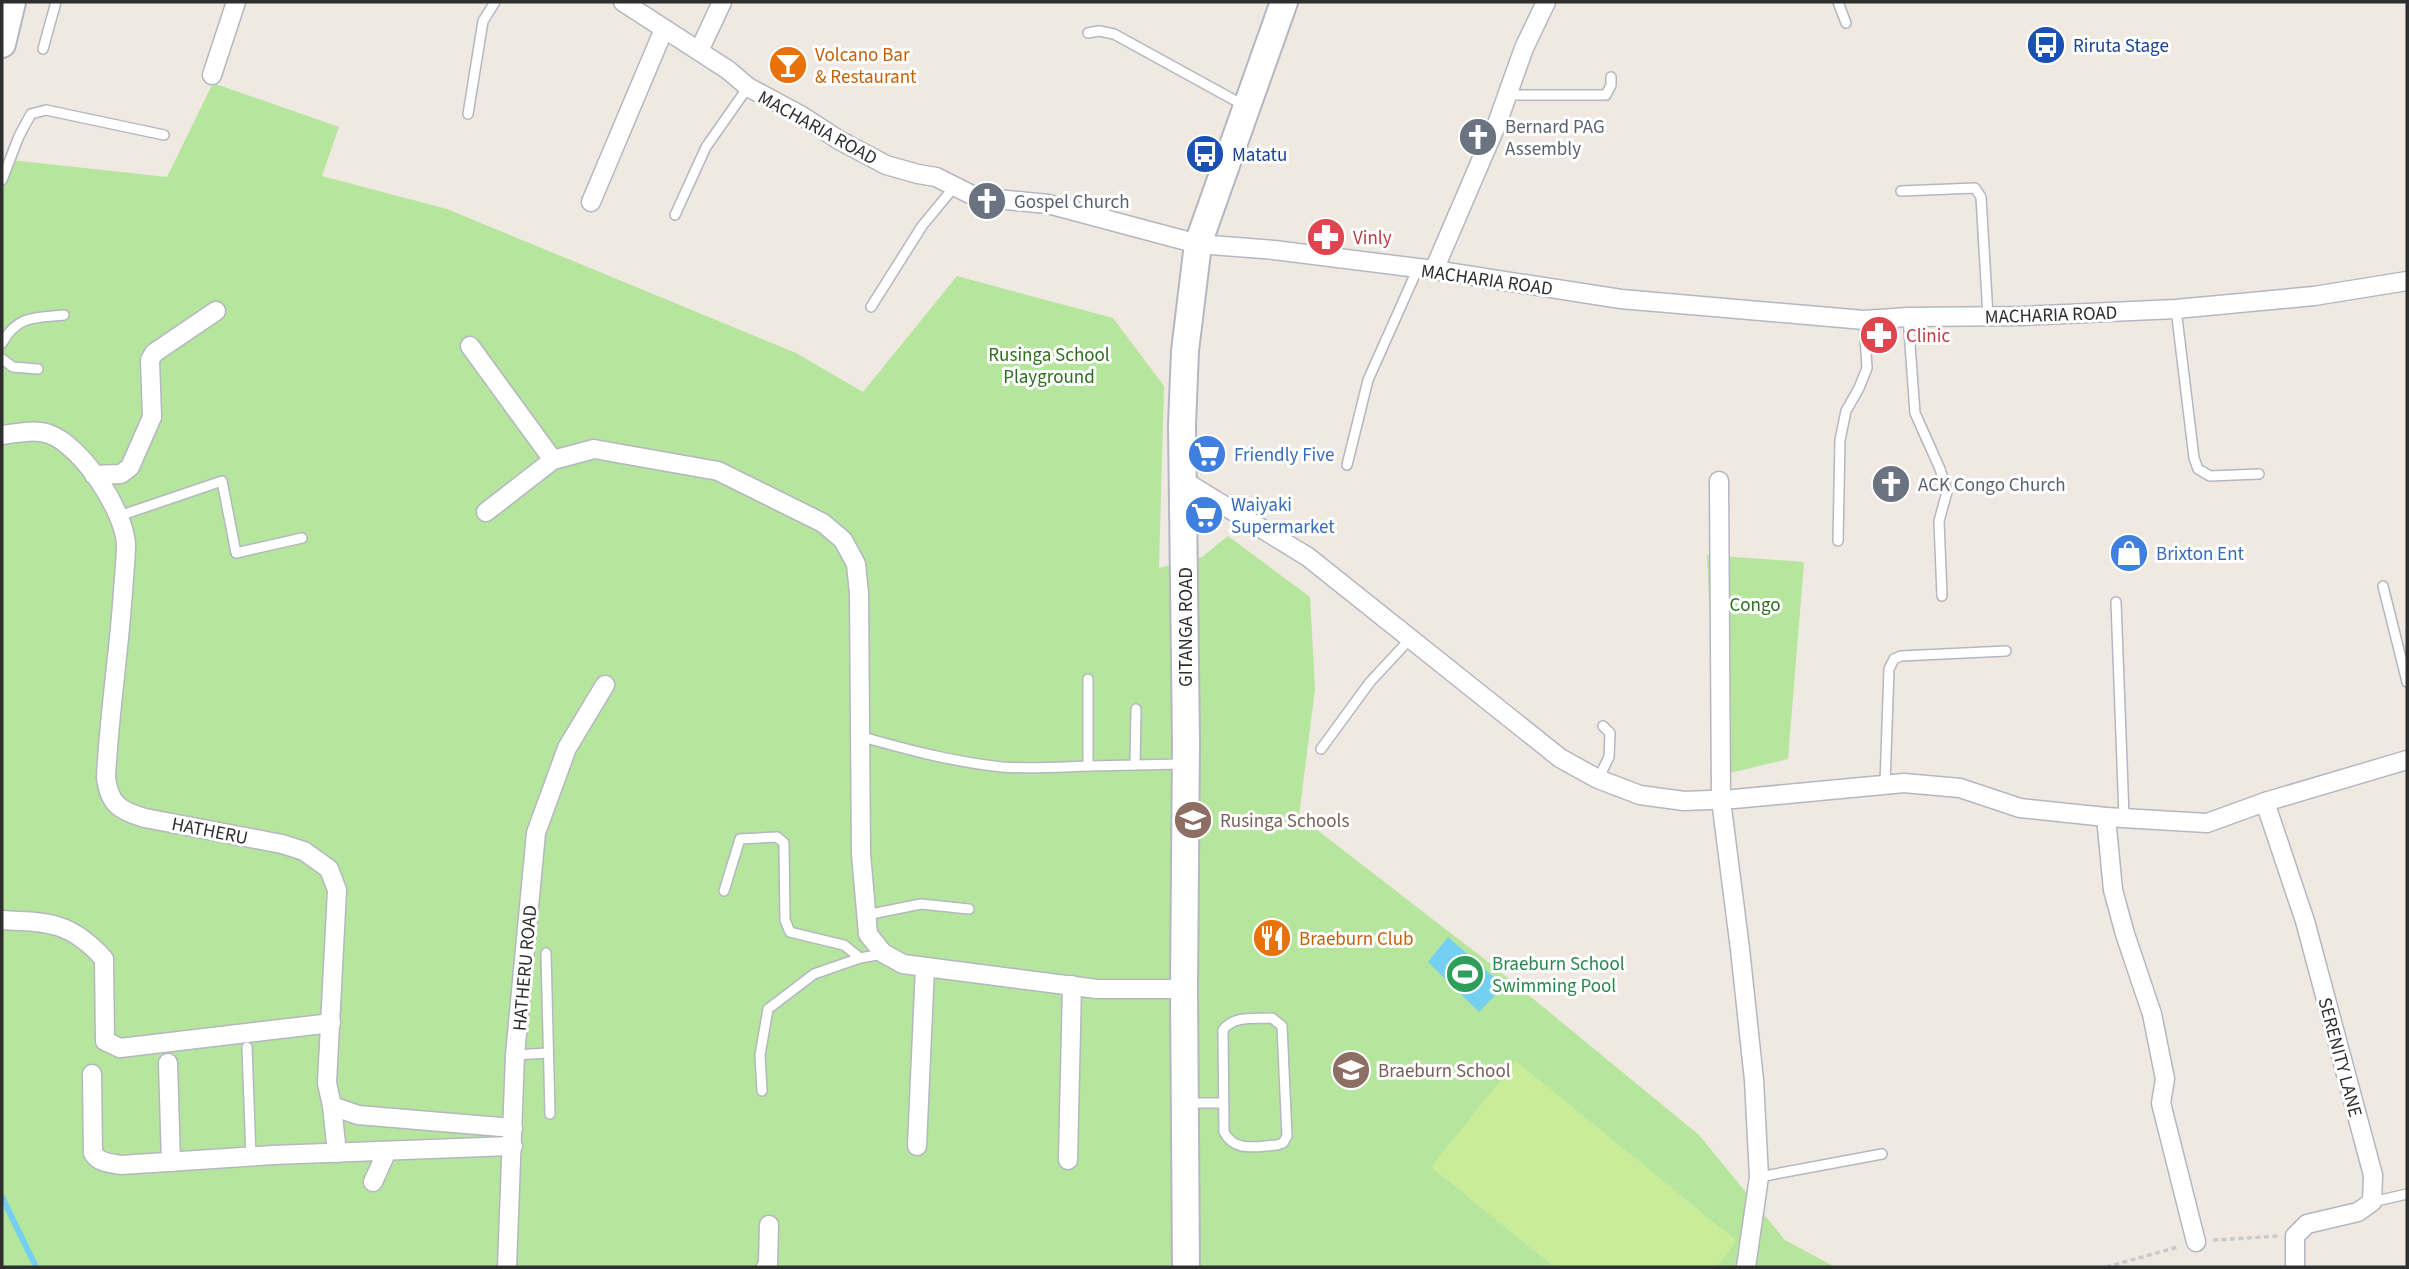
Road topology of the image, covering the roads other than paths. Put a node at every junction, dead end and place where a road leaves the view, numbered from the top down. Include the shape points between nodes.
1 (12, 2) edge
2 (56, 2) edge
3 (236, 2) edge
4 (495, 2) edge
5 (623, 2) edge
6 (723, 2) edge
7 (1284, 2) edge
8 (1546, 2) edge
9 (1838, 2) edge
10 (1846, 23) dead end
11 (664, 29) junction
12 (1087, 33) dead end
13 (2, 44) edge
14 (43, 49) dead end
15 (699, 51) junction
16 (212, 75) dead end
17 (1611, 77) dead end
18 (748, 87) junction
19 (1508, 95) junction
20 (1247, 107) junction
21 (468, 114) dead end
22 (164, 135) dead end
23 (2, 180) edge
24 (955, 186) junction
25 (1901, 191) dead end
26 (591, 202) dead end
27 (676, 215) dead end
28 (1198, 244) junction
29 (1426, 269) junction
30 (2407, 281) edge
31 (871, 307) dead end
32 (2176, 309) junction
33 (216, 311) dead end
34 (64, 315) dead end
35 (1908, 317) junction
36 (1988, 317) junction
37 (1864, 320) junction
38 (2, 343) edge
39 (470, 346) dead end
40 (2, 359) edge
41 (38, 369) dead end
42 (2, 435) edge
43 (553, 460) junction
44 (1347, 465) dead end
45 (2259, 474) dead end
46 (94, 475) junction
47 (1184, 481) junction
48 (1719, 481) dead end
49 (486, 512) dead end
50 (119, 516) junction
51 (302, 538) dead end
52 (1838, 541) dead end
53 (2383, 586) dead end
54 (1942, 596) dead end
55 (2116, 602) dead end
56 (1410, 639) junction
57 (2006, 651) dead end
58 (1088, 679) dead end
59 (2407, 682) edge
60 (605, 685) dead end
61 (1136, 709) dead end
62 (1602, 726) dead end
63 (859, 736) junction
64 (1321, 748) dead end
65 (2407, 760) edge
66 (1186, 764) junction
67 (1135, 765) junction
68 (1088, 766) junction
69 (1601, 780) junction
70 (1885, 784) junction
71 (1721, 800) junction
72 (2265, 802) junction
73 (2115, 816) junction
74 (724, 891) dead end
75 (969, 909) dead end
76 (866, 915) junction
77 (2, 920) edge
78 (546, 953) dead end
79 (883, 953) junction
80 (860, 958) junction
81 (925, 967) junction
82 (1072, 985) junction
83 (1184, 989) junction
84 (331, 1023) junction
85 (247, 1047) dead end
86 (548, 1052) junction
87 (515, 1055) junction
88 (168, 1063) dead end
89 (92, 1074) dead end
90 (762, 1091) dead end
91 (1222, 1103) junction
92 (1185, 1104) junction
93 (332, 1106) junction
94 (550, 1114) dead end
95 (513, 1137) junction
96 (917, 1146) dead end
97 (387, 1151) junction
98 (337, 1153) junction
99 (1882, 1154) dead end
100 (251, 1157) junction
101 (1068, 1160) dead end
102 (171, 1162) junction
103 (1759, 1177) junction
104 (373, 1182) dead end
105 (2407, 1194) edge
106 (2372, 1202) junction
107 (769, 1225) dead end
108 (2196, 1242) dead end
109 (507, 1267) edge
110 (766, 1267) edge
111 (1186, 1267) edge
112 (1746, 1267) edge
113 (2295, 1267) edge

1 - 13 main road
2 - 14 lane
3 - 16 street
4 - 21 lane via 483,21
5 - 11 street, MACHARIA ROAD
6 - 15 street
7 - 20 main road, GITANGA ROAD
8 - 19 street
9 - 10 lane
11 - 15 street, MACHARIA ROAD
11 - 26 street
12 - 20 lane via 1114,34
15 - 18 street, MACHARIA ROAD
17 - 19 lane via 1606,95
18 - 24 street, MACHARIA ROAD via 886,165
18 - 27 lane via 706,147
19 - 29 street
20 - 28 main road, GITANGA ROAD
22 - 23 lane via 46,110 31,114
24 - 28 street, MACHARIA ROAD via 976,197 1048,204
24 - 31 lane via 907,247
25 - 36 lane via 1975,188 1979,192
28 - 29 street, MACHARIA ROAD
28 - 47 main road, GITANGA ROAD via 1185,351
29 - 37 street, MACHARIA ROAD via 1621,299
29 - 44 lane via 1368,380
30 - 32 street, MACHARIA ROAD via 2314,296
32 - 36 street, MACHARIA ROAD
32 - 45 lane via 2198,469 2210,476
33 - 46 street via 154,353 150,360 152,417 130,467 121,474
34 - 38 lane via 20,323 10,328
35 - 36 street, MACHARIA ROAD
35 - 37 street, MACHARIA ROAD
35 - 54 lane via 1915,413 1947,492 1939,521
37 - 52 lane via 1867,368 1846,411 1840,440
39 - 43 street
40 - 41 lane via 13,367
42 - 46 street, HATHERU via 28,432 56,437 73,449
43 - 49 street
43 - 63 street via 594,449 718,471 823,523 843,540 856,564 859,593
46 - 50 street, HATHERU
47 - 56 street via 1308,557
47 - 66 main road, GITANGA ROAD
48 - 71 street
50 - 51 lane via 222,481 236,553
50 - 84 street, HATHERU via 126,543 107,788 124,812 282,844 304,851 329,869 337,890
53 - 59 lane
55 - 73 lane
56 - 64 lane via 1370,682
56 - 69 street via 1560,758
57 - 70 lane via 1894,659 1889,669
58 - 68 lane
60 - 87 street, HATHERU ROAD via 567,748 536,833
61 - 67 lane
62 - 69 lane via 1610,733 1609,757
63 - 68 lane via 910,751 999,767
63 - 76 street
65 - 72 street
66 - 67 lane
66 - 83 main road, GITANGA ROAD
67 - 68 lane
69 - 71 street via 1640,795
70 - 71 street
70 - 73 street via 1960,788 2020,808
71 - 103 street via 1754,1080
72 - 73 street via 2207,823
72 - 106 street, SERENITY LANE via 2305,921 2374,1175
73 - 108 street via 2113,890 2152,1014 2165,1079 2161,1103
74 - 80 lane via 740,839 778,837 783,843 785,920 790,932 844,945
75 - 76 lane via 921,904
76 - 79 street via 868,933
77 - 84 street via 73,930 93,946 104,958 105,1041 120,1048
78 - 86 lane
79 - 80 lane
79 - 81 street via 903,964
80 - 90 lane via 814,974 768,1009 760,1055
81 - 82 street
81 - 96 street
82 - 83 street
82 - 101 street
83 - 92 main road, GITANGA ROAD
84 - 93 street, HATHERU via 327,1083
85 - 100 lane
86 - 87 lane
86 - 94 lane
87 - 95 street, HATHERU ROAD
88 - 102 street
89 - 102 street via 96,1158 121,1165
91 - 91 lane via 1223,1030 1238,1019 1278,1021 1282,1026 1287,1136 1283,1143 1237,1147 1224,1132
91 - 92 lane
92 - 111 main road, GITANGA ROAD
93 - 95 street via 358,1115
93 - 98 street, HATHERU
95 - 97 street
95 - 109 street, HATHERU ROAD
97 - 98 street
97 - 104 street
98 - 100 street
99 - 103 lane
100 - 102 street
103 - 112 street
105 - 106 lane
106 - 113 street via 2358,1212 2307,1224 2295,1236
107 - 110 street

